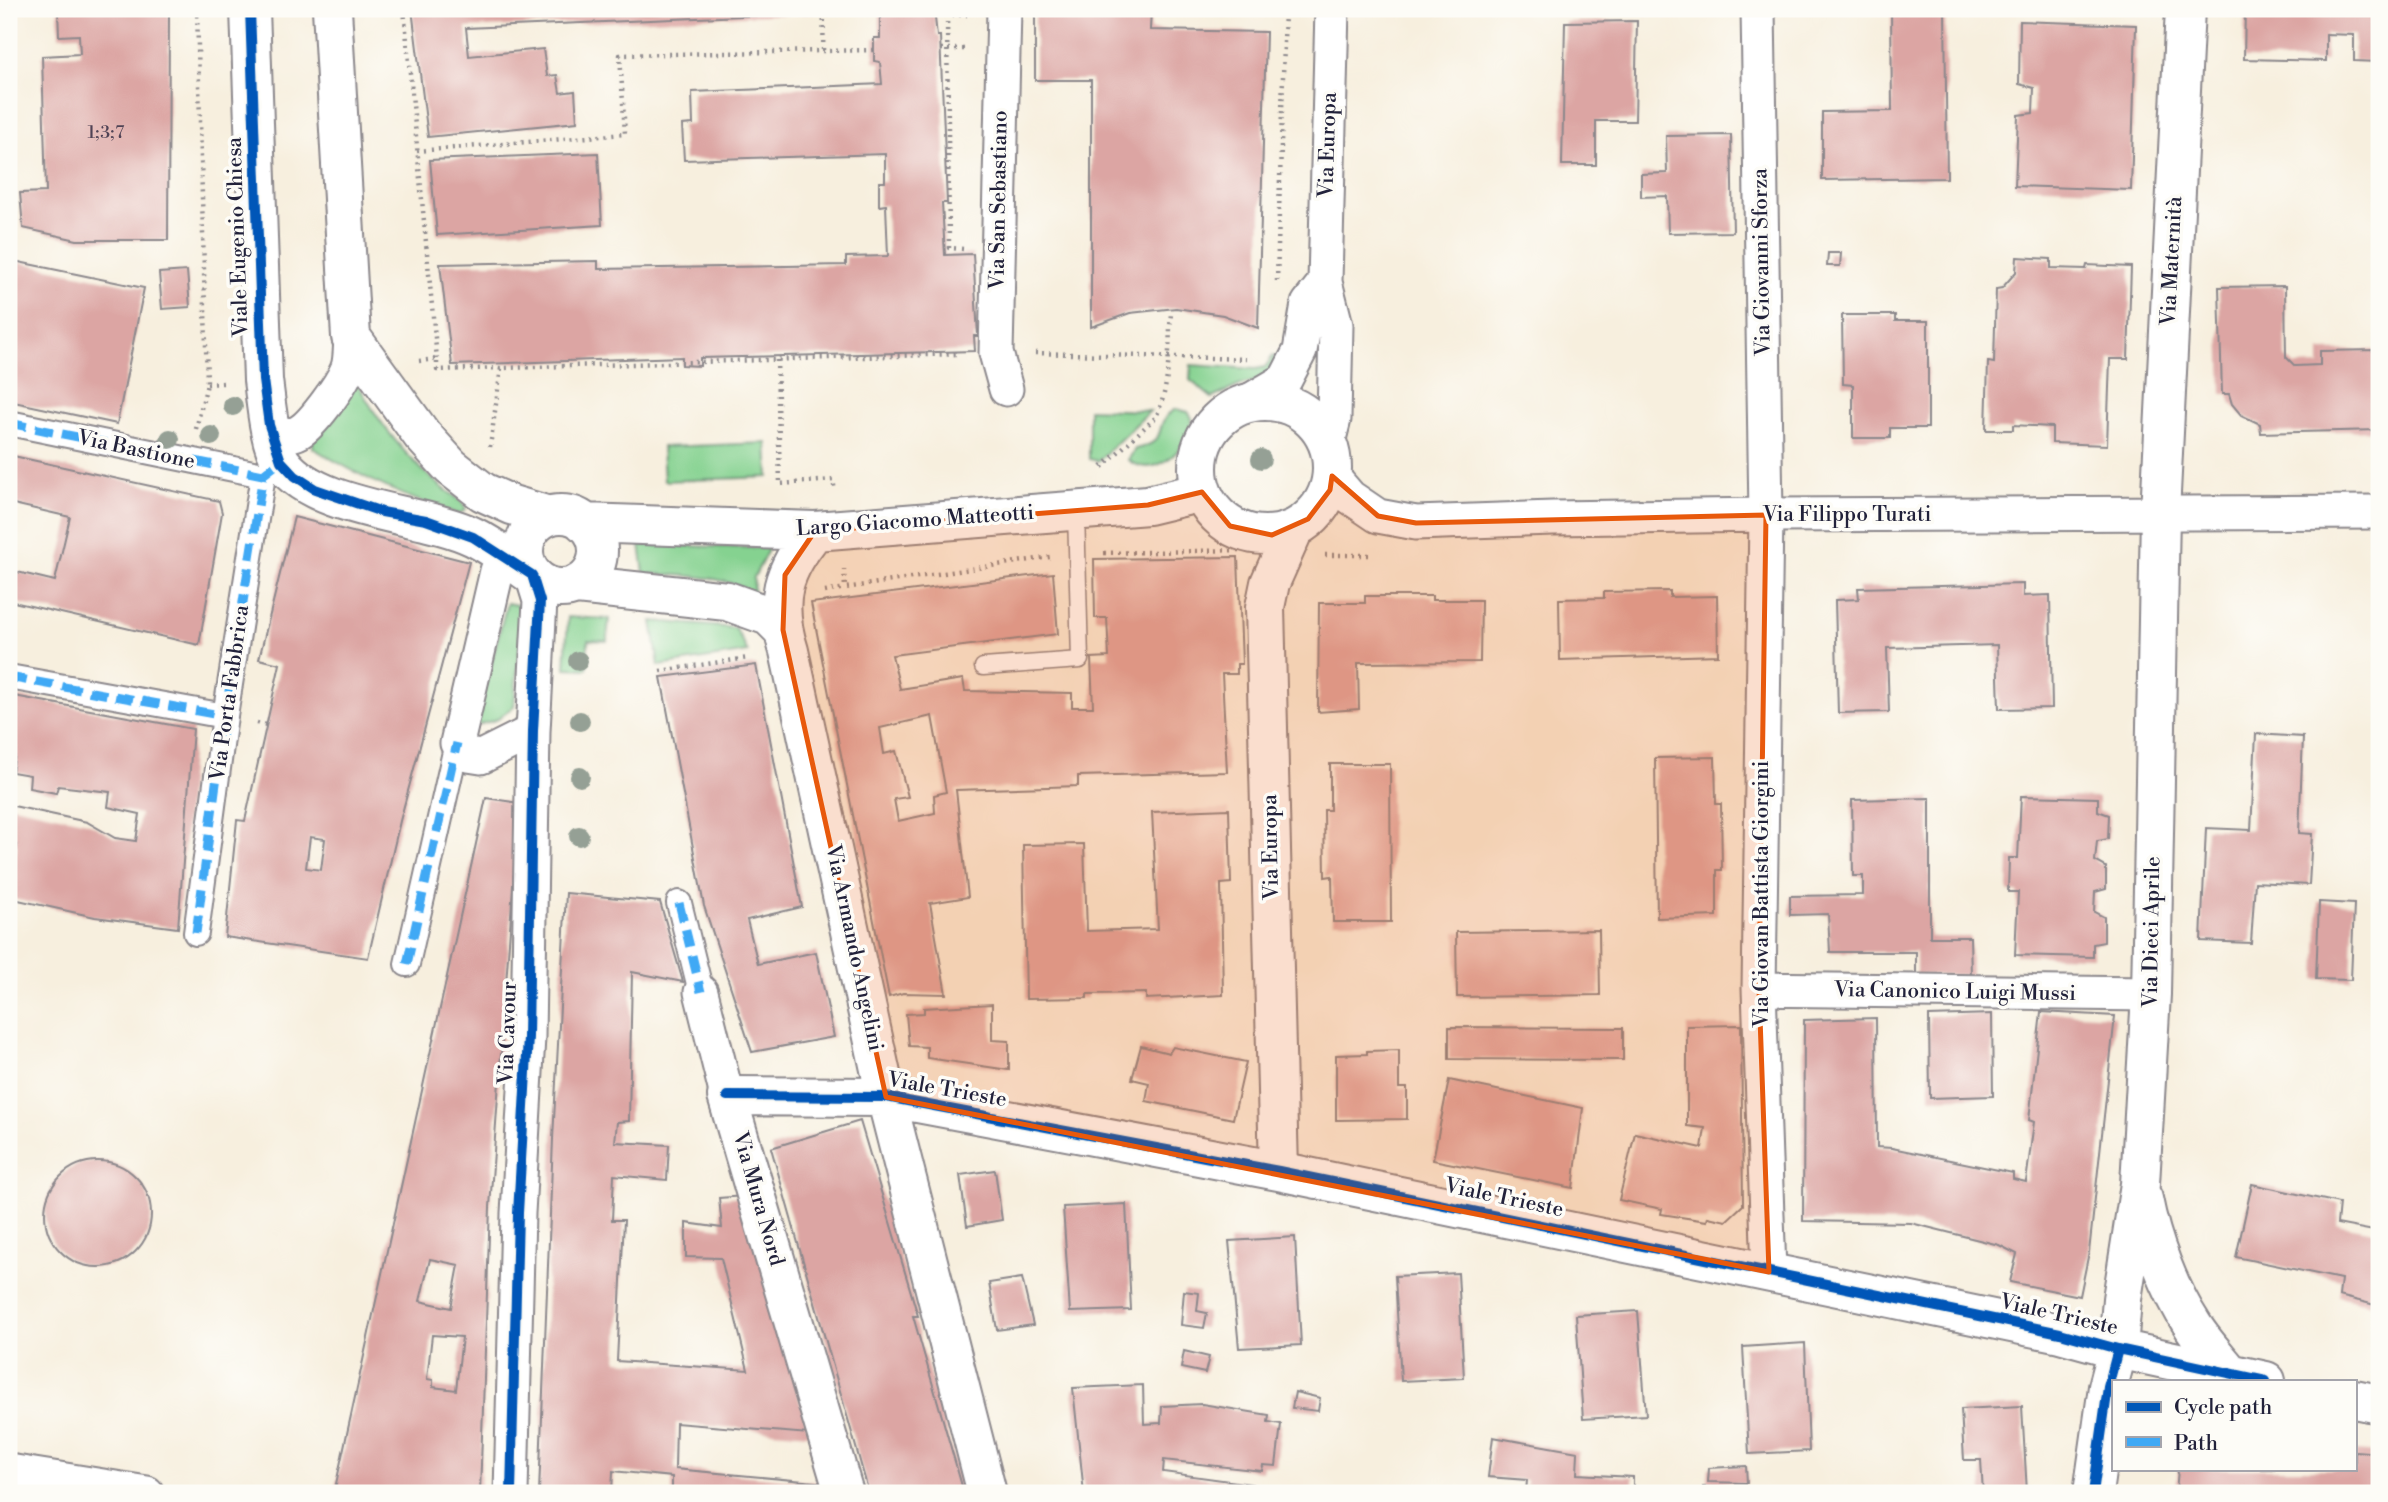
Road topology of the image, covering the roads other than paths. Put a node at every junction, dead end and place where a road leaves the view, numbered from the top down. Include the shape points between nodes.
1 (250, 9) edge
2 (332, 9) edge
3 (1004, 9) edge
4 (1332, 9) edge
5 (1758, 9) edge
6 (2185, 9) edge
7 (1325, 282) junction
8 (351, 337) junction
9 (1006, 389) dead end
10 (1244, 404) junction
11 (9, 423) edge
12 (269, 425) junction
13 (1330, 459) junction
14 (272, 468) junction
15 (1202, 492) junction
16 (1080, 510) junction
17 (2379, 512) edge
18 (2160, 513) junction
19 (1766, 515) junction
20 (566, 519) junction
21 (1294, 529) junction
22 (815, 531) junction
23 (522, 567) junction
24 (577, 585) junction
25 (783, 630) junction
26 (983, 667) dead end
27 (9, 677) edge
28 (225, 716) junction
29 (533, 731) junction
30 (457, 743) junction
31 (679, 903) dead end
32 (196, 933) dead end
33 (407, 964) dead end
34 (1759, 989) junction
35 (701, 992) joint
36 (2151, 995) junction
37 (727, 1096) junction
38 (886, 1097) junction
39 (1279, 1171) junction
40 (2140, 1184) junction
41 (1769, 1272) junction
42 (2118, 1349) junction
43 (2248, 1377) edge
44 (2356, 1399) edge
45 (2379, 1404) edge
46 (9, 1471) edge
47 (990, 1484) edge
48 (147, 1493) edge
49 (511, 1493) edge
50 (844, 1493) edge
51 (2093, 1493) edge

1 - 12 street, Viale Eugenio Chiesa via 263,380
2 - 8 street
3 - 9 street, Via San Sebastiano via 996,353
4 - 7 street, Via Europa
5 - 19 street, Via Giovanni Sforza
6 - 18 street, Via Maternità
7 - 10 street via 1308,304 1300,351 1285,380
7 - 13 street, Via Europa via 1336,325
8 - 12 street via 347,370 323,408 298,433 286,435
8 - 20 street, Largo Giacomo Matteotti via 422,435 452,467 484,492 512,505
10 - 13 street via 1281,402 1301,411 1317,425
10 - 15 street via 1216,421 1204,437 1198,455
11 - 14 street, Via Bastione via 188,461
12 - 14 street, Viale Eugenio Chiesa
13 - 19 street, Via Filippo Turati via 1350,497 1378,516 1416,523
13 - 21 street via 1330,490 1320,507
14 - 23 street via 315,489 382,512 426,520 474,537
14 - 28 street, Via Porta Fabbrica
15 - 16 street, Largo Giacomo Matteotti via 1148,505
15 - 21 street via 1213,512 1230,526 1272,535
16 - 22 street, Largo Giacomo Matteotti
16 - 26 lane via 1080,660
17 - 18 street, Via Filippo Turati
18 - 19 street, Via Filippo Turati
18 - 36 street, Via Dieci Aprile
19 - 34 street, Via Giovan Battista Giorgini
20 - 22 street, Largo Giacomo Matteotti
20 - 23 street via 538,522 530,530
20 - 24 street via 592,532 597,543 594,567
21 - 39 street, Via Europa via 1270,583 1265,607
22 - 25 street, Via Armando Angelini via 785,575
23 - 24 street via 552,587
23 - 29 street, Via Cavour via 540,601
23 - 30 street via 501,564 497,571
24 - 25 street via 727,601 769,616
25 - 38 street, Via Armando Angelini
27 - 28 street
28 - 32 street, Via Porta Fabbrica
29 - 30 street via 481,757 468,755
29 - 49 street, Via Cavour via 528,1037
30 - 33 street
31 - 35 street, Via Mura Nord
34 - 36 street, Via Canonico Luigi Mussi
34 - 41 street, Via Giovan Battista Giorgini
35 - 37 street, Via Mura Nord
36 - 40 street, Via Dieci Aprile
37 - 38 street, Viale Trieste
37 - 50 street, Via Mura Nord
38 - 39 street, Viale Trieste
38 - 47 street, Via Armando Angelini
39 - 41 street, Viale Trieste
40 - 42 street, Via Dieci Aprile
40 - 43 street via 2150,1233 2193,1326
41 - 42 street, Viale Trieste
42 - 43 street, Viale Trieste
42 - 51 street, Via Dieci Aprile
44 - 45 street
46 - 48 street

